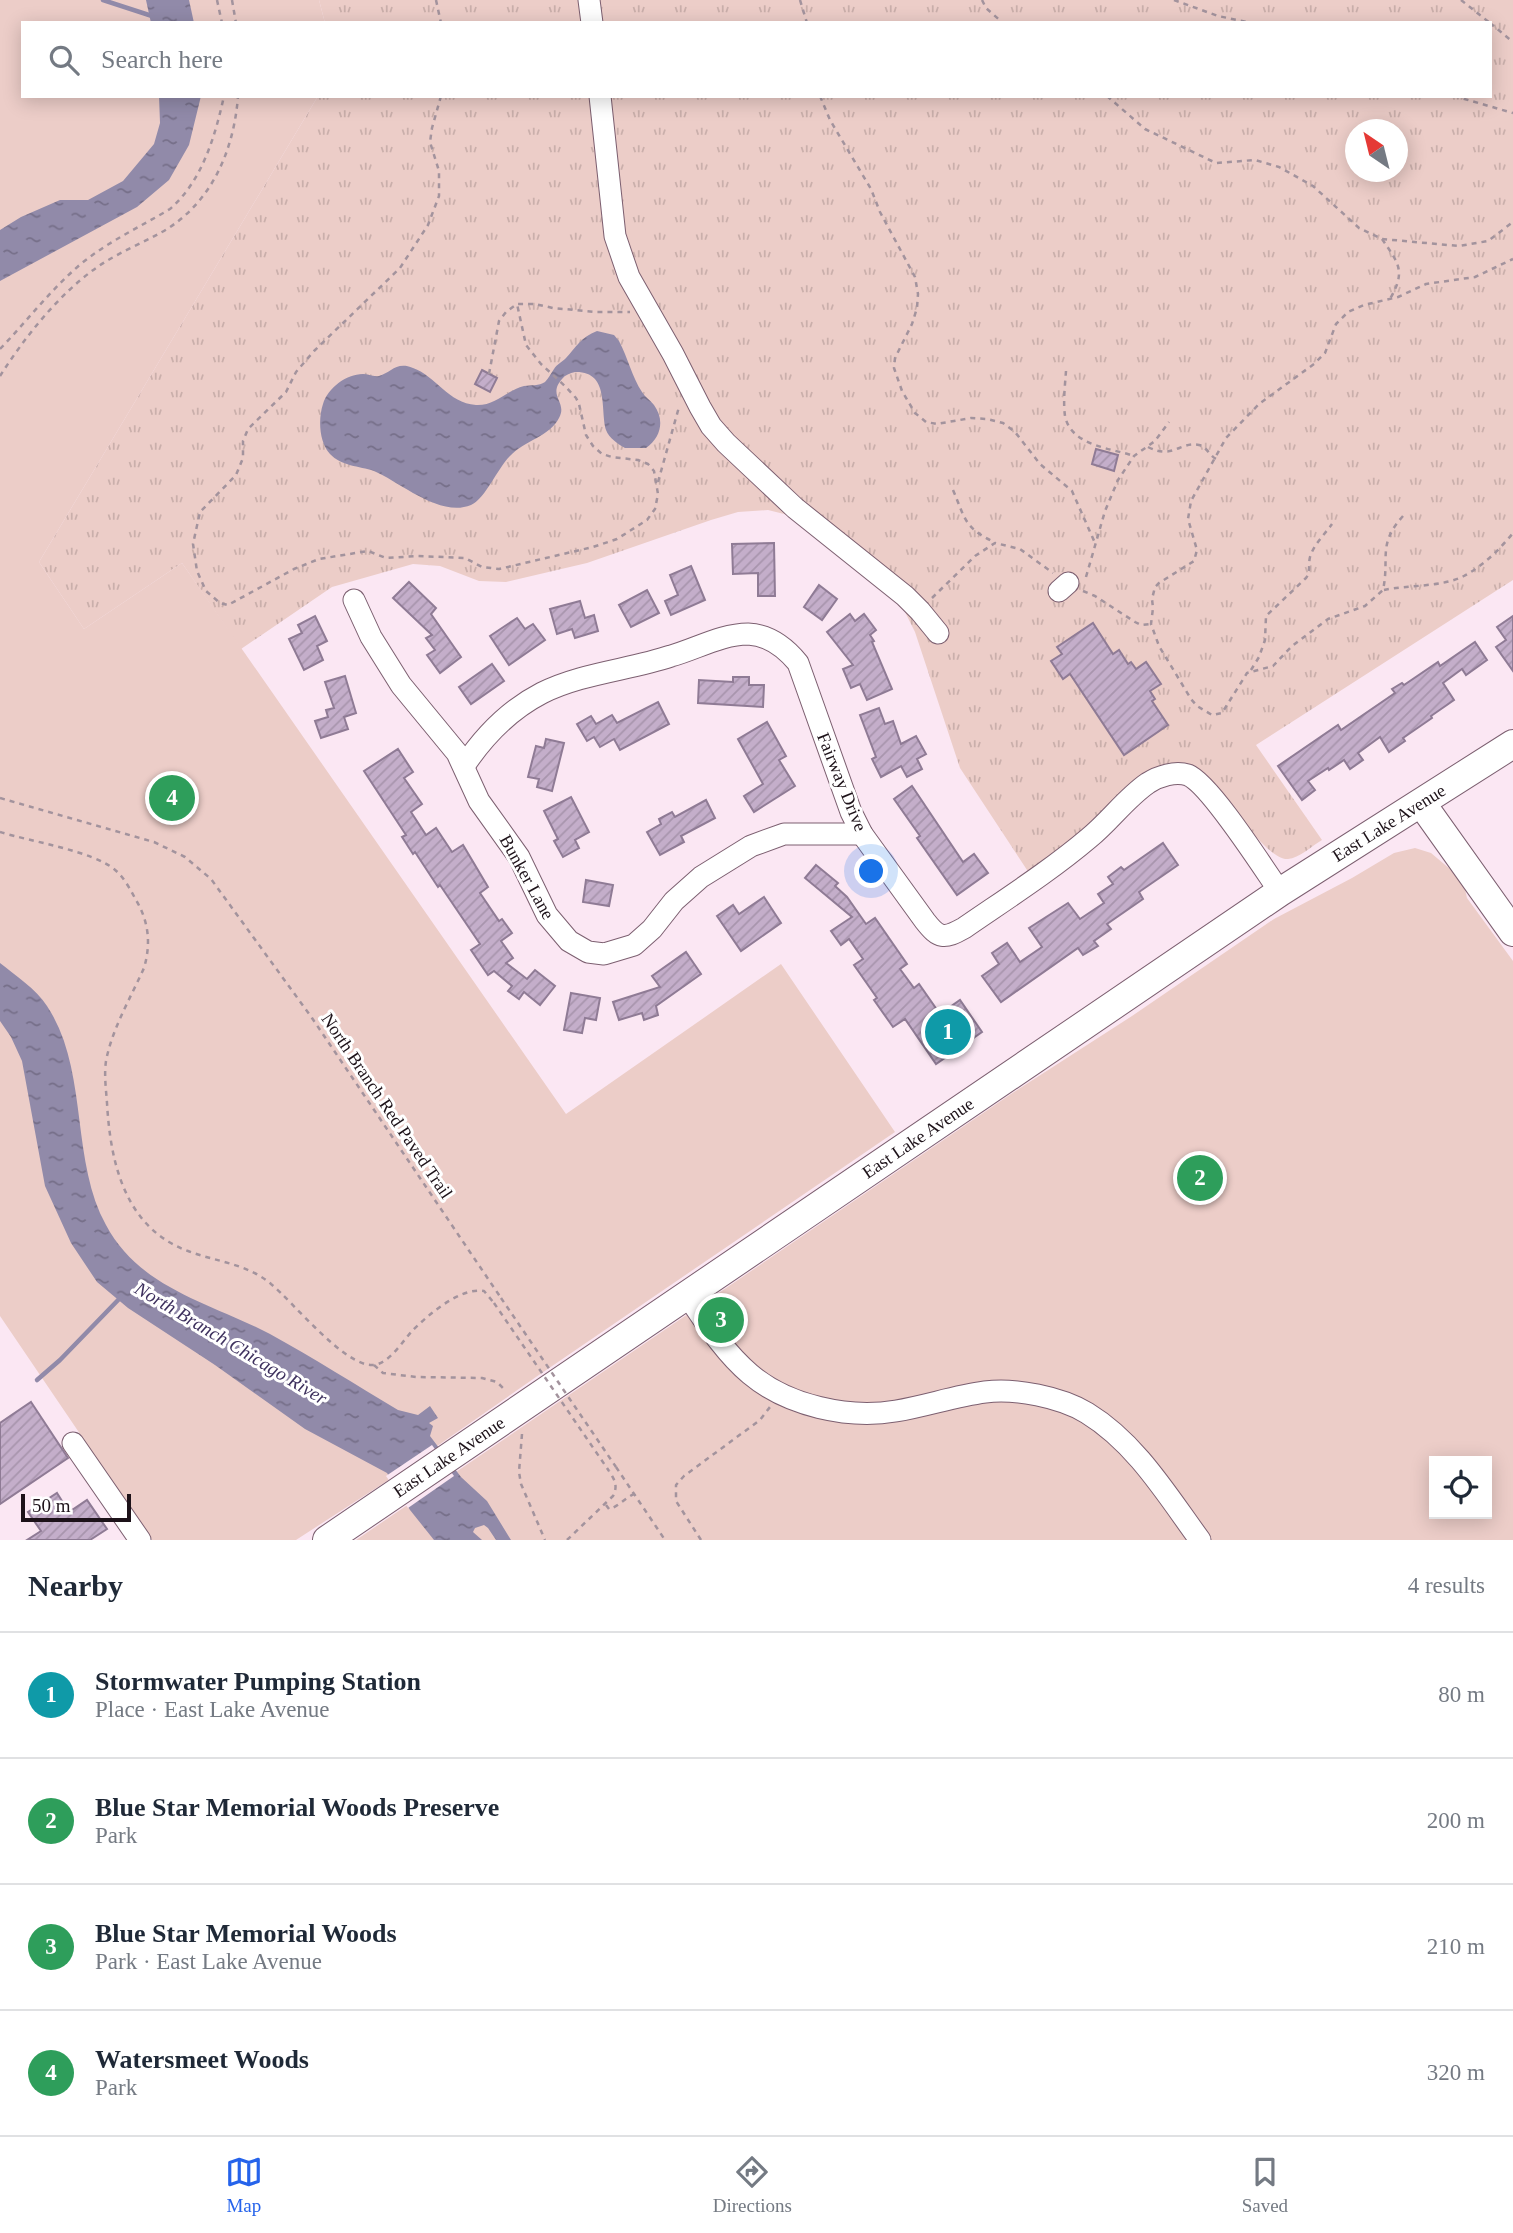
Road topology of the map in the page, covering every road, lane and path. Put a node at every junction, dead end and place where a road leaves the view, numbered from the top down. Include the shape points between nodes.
1 (217, 0) edge
2 (232, 0) edge
3 (436, 0) edge
4 (589, 0) edge
5 (800, 0) edge
6 (982, 0) edge
7 (1174, 0) edge
8 (1461, 0) edge
9 (222, 21) edge
10 (236, 21) edge
11 (441, 21) edge
12 (592, 21) edge
13 (806, 21) edge
14 (1001, 21) edge
15 (1242, 21) edge
16 (1487, 21) edge
17 (1492, 25) edge
18 (1513, 42) edge
19 (222, 98) edge
20 (237, 98) edge
21 (440, 98) edge
22 (600, 98) edge
23 (821, 98) edge
24 (1109, 98) edge
25 (1461, 98) edge
26 (1513, 113) edge
27 (1513, 222) edge
28 (1382, 239) junction
29 (1513, 259) edge
30 (1390, 299) junction
31 (517, 304) junction
32 (647, 310) junction
33 (0, 349) edge
34 (1066, 371) dead end
35 (489, 374) dead end
36 (0, 376) edge
37 (687, 380) junction
38 (1170, 422) dead end
39 (1148, 447) junction
40 (1134, 456) junction
41 (1216, 460) junction
42 (657, 485) junction
43 (953, 490) dead end
44 (1403, 516) dead end
45 (1332, 524) dead end
46 (1513, 533) edge
47 (995, 543) junction
48 (1095, 543) junction
49 (1071, 584) junction
50 (1383, 590) junction
51 (354, 600) dead end
52 (920, 611) junction
53 (1151, 624) junction
54 (938, 633) dead end
55 (1251, 671) junction
56 (1513, 744) edge
57 (464, 766) junction
58 (0, 798) edge
59 (1422, 804) junction
60 (0, 832) edge
61 (862, 834) junction
62 (1280, 892) junction
63 (1513, 932) edge
64 (687, 1296) junction
65 (374, 1365) junction
66 (777, 1391) junction
67 (508, 1394) dead end
68 (522, 1431) dead end
69 (74, 1443) dead end
70 (634, 1494) junction
71 (606, 1505) junction
72 (140, 1540) edge
73 (327, 1540) edge
74 (545, 1540) edge
75 (567, 1540) edge
76 (665, 1540) edge
77 (701, 1540) edge
78 (1200, 1540) edge

1 - 9 path
2 - 10 path
3 - 11 path
4 - 12 street
5 - 13 path
6 - 14 path
7 - 15 path
8 - 16 path
17 - 18 path
19 - 33 path via 204,160 178,201 84,262
20 - 36 path via 220,169 200,201 177,223 82,279 55,305
21 - 42 path via 430,142 439,171 439,196 428,225 400,268 314,351 286,392 247,429 236,475 200,512 193,544 202,583 214,599 228,605 294,569 353,553 374,552 386,558 465,558 491,569 516,566 593,547 637,528 655,509
22 - 32 street via 615,236
23 - 48 path via 915,277 917,308 894,368 915,413 937,424 987,419 1016,432 1040,464 1072,491
24 - 28 path via 1145,129 1216,163 1255,160 1279,167 1313,187 1359,228
25 - 26 path
27 - 28 path via 1488,240 1459,246
28 - 30 path via 1400,270 1399,284
29 - 30 path via 1475,278 1426,284
30 - 41 path via 1348,312 1336,324 1325,353 1259,404 1226,438
31 - 32 path via 596,312
31 - 35 path via 499,321
31 - 42 path via 526,345 579,404 593,446 602,454 648,464
32 - 37 street
34 - 40 path via 1065,409 1070,429 1093,444
37 - 42 path
37 - 52 street via 711,426 736,454
38 - 39 path
39 - 40 path
39 - 41 path via 1170,452 1194,444
40 - 48 path via 1112,492
41 - 53 path via 1194,492 1188,511 1196,555 1189,565 1155,587
43 - 47 path via 968,525
44 - 50 path via 1387,539
45 - 55 path via 1313,549 1306,578 1266,615 1263,648
46 - 50 path via 1502,548 1464,576
47 - 49 path via 1020,549
47 - 52 path via 960,569
48 - 49 path
49 - 53 path via 1135,622
50 - 55 path via 1366,606 1328,619 1273,666
51 - 57 street, Bunker Lane via 401,685
52 - 54 street
53 - 55 path via 1184,689 1205,712 1222,713
56 - 59 main road, East Lake Avenue
57 - 61 street, Bunker Lane via 479,801 519,857 547,915 569,941 588,952 604,954 634,945 701,877 751,846 784,834
57 - 61 street, Fairway Drive via 498,725 541,694 565,683 750,634 776,642 797,663
58 - 70 path, North Branch Red Paved Trail, bridge via 154,842 185,857 211,879 289,984
59 - 62 main road, East Lake Avenue
59 - 63 main road
60 - 65 path via 106,863 123,878 142,911 147,925 145,968 111,1045 105,1078 120,1180 140,1216 182,1250 253,1270 335,1346
61 - 62 street, Fairway Drive via 934,932 951,935 1059,863 1149,782 1187,775 1207,789
62 - 64 main road, East Lake Avenue
64 - 66 street via 732,1357
64 - 73 main road, East Lake Avenue
65 - 67 path via 383,1373 416,1377 482,1378 497,1382
65 - 71 path, bridge via 431,1314 457,1297 484,1291 614,1478 617,1489
66 - 77 path via 760,1420 676,1485 676,1501
66 - 78 street via 839,1412 868,1413 987,1391 1055,1399 1087,1413 1132,1450
68 - 74 path via 521,1484
69 - 72 street
70 - 71 path via 613,1508
70 - 76 path, North Branch Red Paved Trail
71 - 75 path

